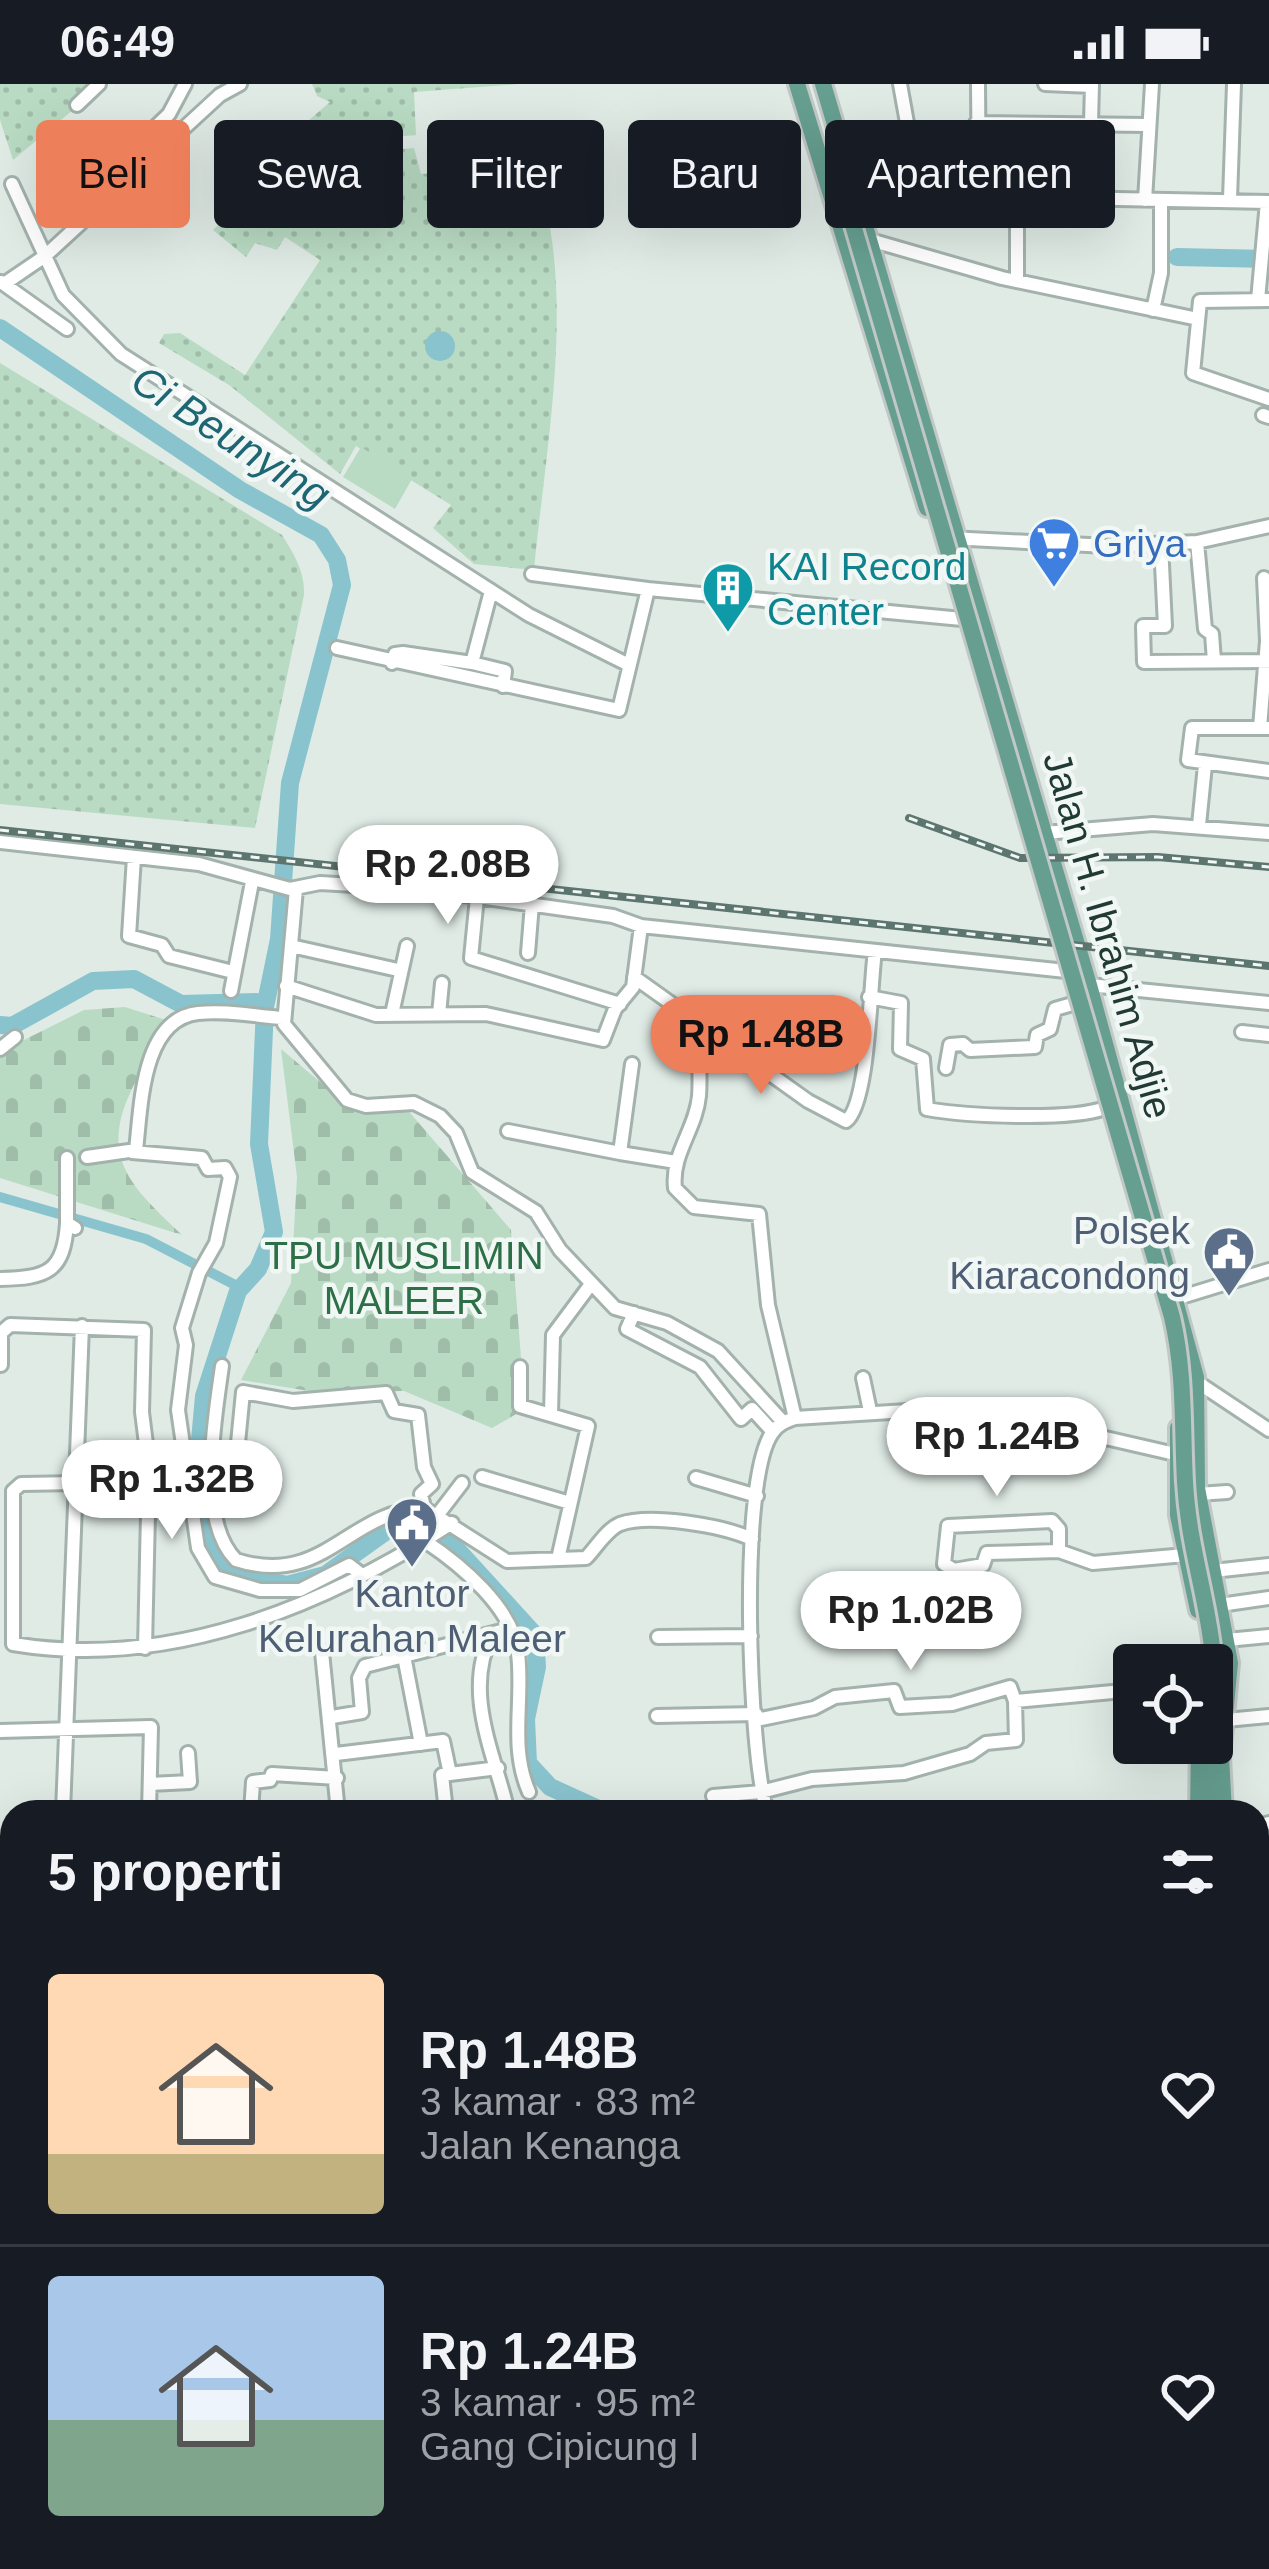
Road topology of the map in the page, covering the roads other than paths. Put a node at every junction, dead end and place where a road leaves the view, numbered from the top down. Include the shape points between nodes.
1 (99, 84) edge
2 (185, 84) edge
3 (240, 84) edge
4 (900, 84) edge
5 (978, 84) edge
6 (1046, 84) edge
7 (1152, 84) edge
8 (1234, 84) edge
9 (1092, 85) edge
10 (811, 88) edge
11 (218, 89) edge
12 (77, 105) dead end
13 (163, 120) edge
14 (188, 120) edge
15 (825, 120) edge
16 (906, 120) edge
17 (976, 120) edge
18 (1091, 120) edge
19 (1115, 124) edge
20 (1148, 125) junction
21 (825, 130) edge
22 (825, 174) edge
23 (12, 184) dead end
24 (1115, 199) edge
25 (1230, 199) junction
26 (1144, 200) junction
27 (1161, 200) junction
28 (1268, 202) edge
29 (76, 228) edge
30 (842, 228) edge
31 (857, 228) edge
32 (862, 228) edge
33 (1017, 228) edge
34 (870, 241) junction
35 (45, 256) junction
36 (1017, 281) junction
37 (2, 282) edge
38 (1264, 300) edge
39 (1153, 310) junction
40 (1198, 320) junction
41 (67, 329) dead end
42 (1269, 399) edge
43 (1269, 526) edge
44 (957, 536) junction
45 (938, 542) junction
46 (1197, 542) junction
47 (1161, 544) junction
48 (532, 574) dead end
49 (1264, 578) dead end
50 (648, 589) junction
51 (491, 592) junction
52 (962, 619) junction
53 (337, 647) dead end
54 (1214, 661) junction
55 (1268, 661) edge
56 (392, 663) junction
57 (472, 663) junction
58 (627, 664) junction
59 (503, 686) junction
60 (997, 704) junction
61 (1265, 728) edge
62 (1205, 765) junction
63 (1269, 771) edge
64 (1199, 825) junction
65 (1045, 832) junction
66 (1269, 833) edge
67 (0, 842) edge
68 (134, 857) junction
69 (1048, 876) junction
70 (252, 882) junction
71 (293, 889) junction
72 (477, 897) junction
73 (532, 904) junction
74 (641, 926) junction
75 (292, 946) junction
76 (407, 946) dead end
77 (875, 951) junction
78 (528, 953) dead end
79 (398, 970) junction
80 (1066, 971) junction
81 (233, 972) junction
82 (634, 977) junction
83 (442, 983) dead end
84 (1089, 985) junction
85 (286, 986) junction
86 (231, 992) dead end
87 (869, 997) junction
88 (1269, 1003) edge
89 (620, 1004) junction
90 (1076, 1004) junction
91 (392, 1014) junction
92 (439, 1014) junction
93 (688, 1018) junction
94 (283, 1022) junction
95 (772, 1023) junction
96 (705, 1030) junction
97 (1242, 1032) dead end
98 (865, 1035) junction
99 (1269, 1035) edge
100 (632, 1064) dead end
101 (946, 1068) dead end
102 (766, 1070) junction
103 (1106, 1108) junction
104 (508, 1131) dead end
105 (132, 1152) junction
106 (620, 1153) junction
107 (87, 1157) dead end
108 (67, 1158) dead end
109 (676, 1162) junction
110 (1269, 1270) edge
111 (0, 1279) edge
112 (591, 1284) junction
113 (1172, 1308) junction
114 (634, 1313) junction
115 (82, 1326) junction
116 (1, 1365) edge
117 (223, 1366) dead end
118 (520, 1367) dead end
119 (863, 1378) dead end
120 (1189, 1386) junction
121 (870, 1411) junction
122 (551, 1414) junction
123 (784, 1424) junction
124 (1269, 1430) edge
125 (238, 1443) dead end
126 (1175, 1454) junction
127 (482, 1477) dead end
128 (696, 1478) dead end
129 (78, 1483) junction
130 (462, 1483) dead end
131 (1227, 1492) dead end
132 (1198, 1494) junction
133 (758, 1496) junction
134 (570, 1504) junction
135 (424, 1508) junction
136 (446, 1520) junction
137 (430, 1537) junction
138 (752, 1539) junction
139 (1059, 1551) junction
140 (1186, 1555) junction
141 (558, 1559) junction
142 (1269, 1565) edge
143 (1213, 1571) junction
144 (362, 1574) junction
145 (1269, 1598) edge
146 (1220, 1605) junction
147 (509, 1629) junction
148 (492, 1634) junction
149 (658, 1636) dead end
150 (751, 1636) junction
151 (1269, 1636) edge
152 (1227, 1640) junction
153 (1202, 1644) edge
154 (1214, 1644) edge
155 (1227, 1644) edge
156 (145, 1648) junction
157 (69, 1651) junction
158 (322, 1652) dead end
159 (404, 1656) junction
160 (1113, 1692) edge
161 (1016, 1701) junction
162 (657, 1716) dead end
163 (1269, 1716) edge
164 (756, 1717) junction
165 (332, 1718) junction
166 (1233, 1722) edge
167 (0, 1731) edge
168 (64, 1732) junction
169 (421, 1744) junction
170 (188, 1753) dead end
171 (336, 1754) junction
172 (1199, 1764) edge
173 (1210, 1764) edge
174 (1221, 1764) edge
175 (498, 1768) junction
176 (450, 1774) junction
177 (337, 1778) junction
178 (150, 1784) junction
179 (529, 1792) dead end
180 (761, 1792) junction
181 (713, 1796) dead end
182 (63, 1800) edge
183 (149, 1800) edge
184 (252, 1800) edge
185 (338, 1800) edge
186 (444, 1800) edge
187 (505, 1800) edge
188 (763, 1800) edge
189 (1198, 1800) edge
190 (1210, 1800) edge
191 (1223, 1800) edge

1 - 12 street
2 - 13 street
3 - 11 street
4 - 16 street
5 - 17 street
6 - 9 street
7 - 20 street
8 - 25 street
9 - 18 street
10 - 15 main road
10 - 21 main road
10 - 22 main road, Jalan H. Ibrahim Adjie
11 - 14 street
19 - 20 street
20 - 26 street
23 - 35 street
24 - 26 street
25 - 27 street
25 - 28 street
26 - 27 street
27 - 39 street
28 - 38 street
29 - 35 street
30 - 45 main road, Jalan H. Ibrahim Adjie
31 - 154 main road, bridge via 1172,1317 1185,1392 1189,1511
32 - 34 main road, Jalan H. Ibrahim Adjie
33 - 36 street
34 - 36 street
34 - 44 main road, Jalan H. Ibrahim Adjie
35 - 37 street
35 - 51 street via 63,295 121,354
36 - 39 street
37 - 41 street
38 - 40 street via 1204,298
39 - 40 street
40 - 42 street via 1194,374
43 - 46 street
44 - 45 street
44 - 47 street
44 - 60 main road, Jalan H. Ibrahim Adjie
45 - 52 main road, Jalan H. Ibrahim Adjie
46 - 47 street
46 - 54 street
47 - 54 street via 1166,626 1143,626 1144,662
48 - 50 street
49 - 55 street
50 - 52 street
50 - 58 street
51 - 57 street
51 - 58 street
52 - 60 main road, Jalan H. Ibrahim Adjie
53 - 56 street
54 - 55 street
55 - 61 street
56 - 57 street via 403,653
56 - 59 street
57 - 59 street via 505,671
58 - 59 street via 619,710
60 - 65 main road, Jalan H. Ibrahim Adjie
60 - 69 main road, Jalan H. Ibrahim Adjie
61 - 62 street via 1190,729 1189,761
62 - 63 street
62 - 64 street
64 - 65 street
64 - 66 street
65 - 69 main road, Jalan H. Ibrahim Adjie
67 - 68 street
68 - 70 street via 208,866
68 - 81 street via 128,935 162,945 169,956
69 - 80 main road, Jalan H. Ibrahim Adjie
69 - 84 main road, Jalan H. Ibrahim Adjie
70 - 71 street
70 - 81 street
71 - 72 street via 323,883
71 - 75 street
72 - 73 street
72 - 89 street via 470,957
73 - 74 street
73 - 78 street
74 - 77 street
74 - 82 street
75 - 79 street
75 - 85 street
76 - 79 street
77 - 80 street
77 - 87 street
79 - 91 street
80 - 90 main road, Jalan H. Ibrahim Adjie
81 - 86 street
82 - 89 street
82 - 93 street
83 - 92 street
84 - 88 street
84 - 113 main road, Jalan H. Ibrahim Adjie
85 - 91 street
85 - 94 street
87 - 98 street
87 - 103 street via 901,1003 900,1051 923,1059 927,1109 1076,1115
89 - 92 street via 602,1040 538,1033 486,1014
90 - 101 street via 1054,1010 1035,1047 950,1045
90 - 103 main road, Jalan H. Ibrahim Adjie
91 - 92 street
93 - 95 street
93 - 96 street
94 - 105 street via 195,1013 173,1024 146,1078
94 - 112 street via 347,1100 415,1103 440,1116 472,1172 521,1197
95 - 98 street
95 - 102 street
96 - 102 street
96 - 109 street via 699,1098
97 - 99 street
98 - 102 street via 848,1121
100 - 106 street
103 - 113 main road, Jalan H. Ibrahim Adjie
104 - 106 street
105 - 107 street
105 - 144 street via 202,1158 230,1177 216,1243 182,1328 178,1410 201,1557 222,1582 260,1590 300,1590 349,1564
106 - 109 street
108 - 111 street via 70,1224 58,1265
109 - 123 street via 676,1188 694,1207 759,1214
110 - 113 street
112 - 114 street via 615,1308
112 - 122 street via 553,1335
113 - 120 main road, Jalan H. Ibrahim Adjie
114 - 123 street via 718,1351
114 - 123 street via 627,1329 691,1360 741,1419 752,1409
115 - 116 street via 6,1326
115 - 129 street
115 - 156 street via 145,1332
117 - 135 street via 214,1496 222,1543 236,1560 301,1565 395,1512
118 - 122 street via 518,1403
119 - 121 street
120 - 124 street
120 - 126 main road, Jalan H. Ibrahim Adjie
120 - 132 main road, Jalan H. Ibrahim Adjie
121 - 123 street
121 - 126 street via 1013,1412
122 - 134 street via 588,1426
123 - 133 street
125 - 135 street via 242,1392 293,1401 386,1393 394,1411 418,1415 432,1484 421,1494
126 - 140 main road, Jalan H. Ibrahim Adjie
127 - 134 street
128 - 133 street
129 - 157 street
129 - 157 street via 21,1484 11,1494 9,1640
130 - 136 street
131 - 132 street
132 - 143 main road, Jalan H. Ibrahim Adjie
133 - 138 street
134 - 141 street
135 - 136 street
136 - 137 street
136 - 141 street via 506,1561
137 - 144 street
137 - 147 street
138 - 141 street via 720,1526 626,1523 587,1558
138 - 150 street
139 - 139 street via 1052,1521 948,1526 944,1564 983,1565 987,1552 1008,1549
139 - 140 street via 1094,1563
140 - 153 main road, Jalan H. Ibrahim Adjie
142 - 143 street
143 - 146 main road, Jalan H. Ibrahim Adjie
144 - 156 street via 296,1607
145 - 146 street
146 - 152 main road, Jalan H. Ibrahim Adjie
147 - 148 street
147 - 179 street via 518,1648 516,1731
148 - 159 street
148 - 175 street via 480,1709
149 - 150 street
150 - 164 street
151 - 152 street
152 - 155 main road, Jalan H. Ibrahim Adjie
156 - 157 street
157 - 168 street
158 - 165 street
159 - 165 street via 365,1666 362,1712
159 - 169 street
160 - 161 street
161 - 164 street via 1010,1687 900,1707 894,1690
161 - 180 street via 1017,1739 904,1773 812,1779
162 - 164 street
163 - 166 street
164 - 180 street
165 - 171 street
167 - 168 street
168 - 178 street via 151,1727
168 - 182 street
169 - 171 street
169 - 176 street via 444,1742
170 - 178 street via 190,1782
171 - 177 street
172 - 189 main road
173 - 190 main road
174 - 191 main road, Jalan H. Ibrahim Adjie
175 - 176 street
175 - 187 street
176 - 186 street via 441,1779
177 - 184 street via 272,1774 253,1782
177 - 185 street
178 - 183 street
180 - 181 street
180 - 188 street

